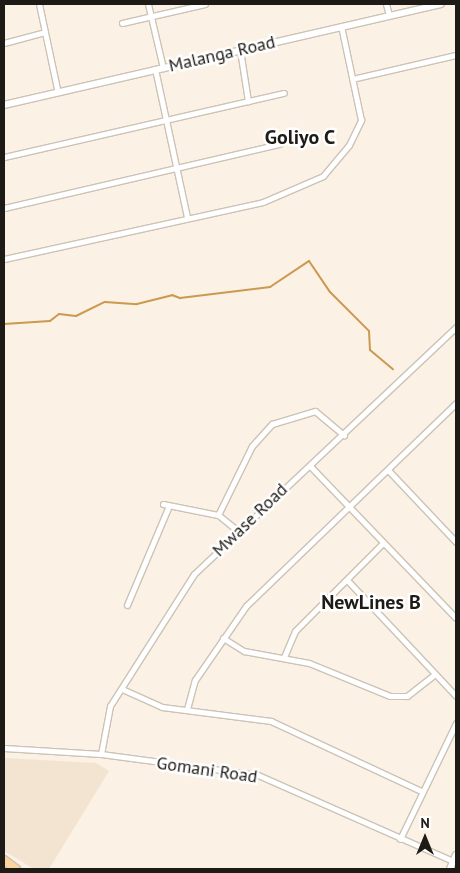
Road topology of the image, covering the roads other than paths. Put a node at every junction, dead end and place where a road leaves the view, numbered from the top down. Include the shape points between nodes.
1 (39, 4) edge
2 (148, 4) edge
3 (205, 4) edge
4 (386, 4) edge
5 (436, 4) edge
6 (389, 15) junction
7 (151, 16) junction
8 (122, 23) dead end
9 (342, 26) junction
10 (45, 32) junction
11 (4, 43) edge
12 (240, 50) junction
13 (456, 55) edge
14 (163, 68) junction
15 (155, 69) junction
16 (356, 78) junction
17 (57, 89) junction
18 (284, 93) dead end
19 (248, 101) junction
20 (4, 105) edge
21 (166, 120) junction
22 (280, 144) dead end
23 (4, 157) edge
24 (176, 169) junction
25 (4, 208) edge
26 (187, 217) junction
27 (4, 259) edge
28 (456, 326) edge
29 (456, 403) edge
30 (344, 435) junction
31 (310, 467) junction
32 (388, 470) junction
33 (163, 504) dead end
34 (348, 507) junction
35 (168, 508) junction
36 (218, 515) junction
37 (238, 531) junction
38 (456, 542) edge
39 (383, 543) junction
40 (346, 580) junction
41 (127, 605) dead end
42 (456, 618) edge
43 (224, 638) junction
44 (284, 657) junction
45 (434, 676) junction
46 (122, 689) junction
47 (456, 696) edge
48 (187, 710) junction
49 (456, 723) edge
50 (4, 748) edge
51 (101, 754) junction
52 (422, 791) junction
53 (400, 839) junction
54 (455, 858) edge
55 (4, 860) edge
56 (16, 869) edge
57 (450, 869) edge

1 - 10 street
2 - 7 street
3 - 7 street
4 - 6 street
5 - 6 street, Malanga Road
6 - 9 street, Malanga Road
7 - 8 street
7 - 14 street
9 - 12 street, Malanga Road
9 - 16 street
10 - 11 street
10 - 17 street
12 - 14 street, Malanga Road
12 - 19 street
13 - 16 street
14 - 15 street, Malanga Road
15 - 17 street, Malanga Road
15 - 21 street
16 - 26 street via 361,120 349,145 323,176 288,194
17 - 20 street, Malanga Road
18 - 19 street
19 - 21 street
21 - 23 street
21 - 24 street
22 - 24 street
24 - 25 street
24 - 26 street
26 - 27 street
28 - 30 street, Mwase Road
29 - 32 street
30 - 31 street, Mwase Road
30 - 36 street via 315,412 272,424 252,446
31 - 34 street
31 - 37 street, Mwase Road
32 - 34 street
32 - 38 street
33 - 35 street
34 - 39 street
34 - 43 street via 246,606
35 - 36 street via 198,508
35 - 41 street
36 - 37 street
37 - 46 street, Mwase Road via 194,574
39 - 40 street
39 - 42 street
40 - 44 street via 295,631
40 - 45 street
43 - 44 street via 244,651
43 - 48 street via 195,680
44 - 45 street via 390,696 408,696
45 - 47 street
46 - 48 street via 144,702
46 - 51 street, Mwase Road via 105,720
48 - 52 street via 271,720
49 - 52 street
50 - 51 street, Gomani Road
51 - 53 street, Gomani Road via 258,775
52 - 53 street
53 - 54 street, Gomani Road
54 - 57 street
55 - 56 main road

